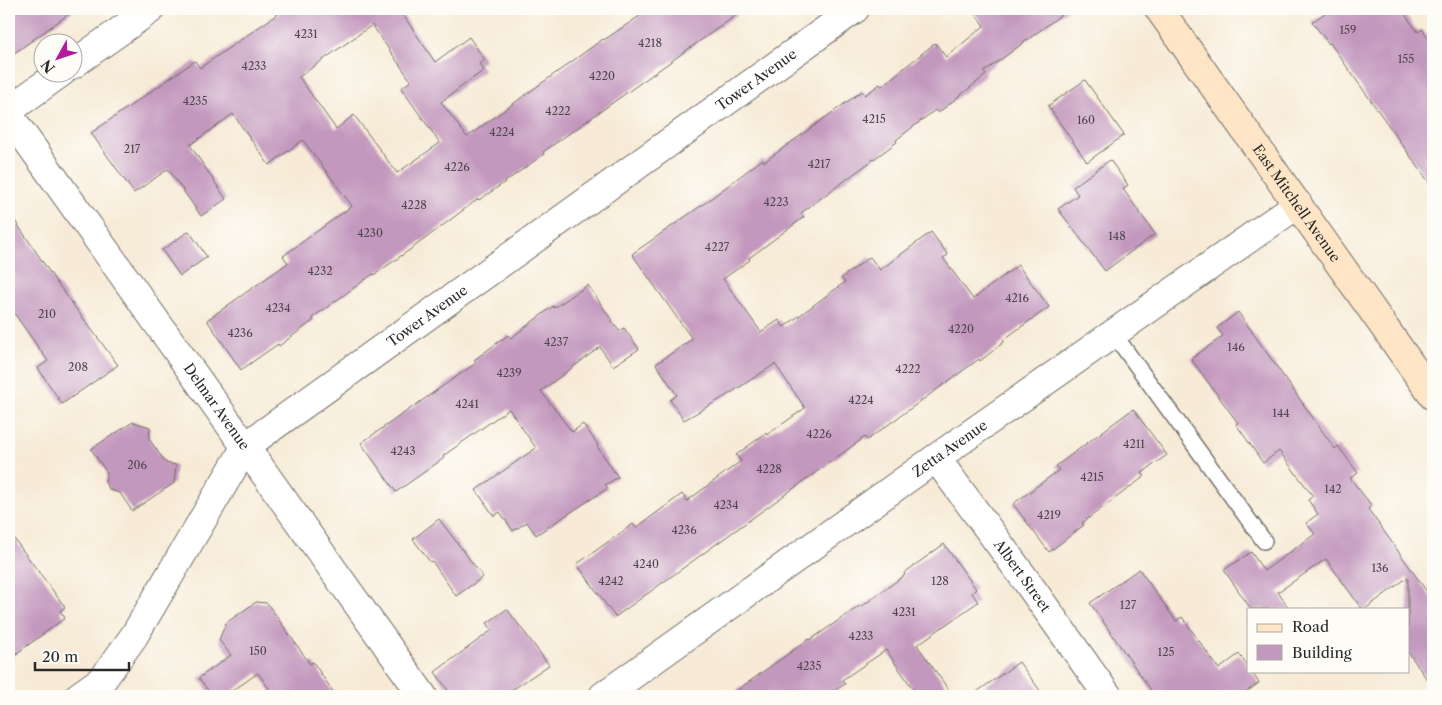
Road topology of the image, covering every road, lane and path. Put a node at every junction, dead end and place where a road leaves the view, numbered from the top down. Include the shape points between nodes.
1 (151, 9) edge
2 (855, 9) edge
3 (1159, 9) edge
4 (82, 58) edge
5 (48, 82) edge
6 (9, 110) edge
7 (9, 115) edge
8 (1298, 204) junction
9 (1113, 333) junction
10 (1433, 396) edge
11 (246, 446) junction
12 (936, 458) junction
13 (1264, 541) dead end
14 (79, 696) edge
15 (423, 696) edge
16 (603, 696) edge
17 (1108, 696) edge

1 - 4 street
2 - 11 street, Tower Avenue
3 - 8 street, East Mitchell Avenue
5 - 6 street
7 - 11 street, Delmar Avenue
8 - 9 street, Zetta Avenue
8 - 10 street, East Mitchell Avenue
9 - 12 street, Zetta Avenue
9 - 13 lane
11 - 14 street, Tower Avenue via 134,636 103,679
11 - 15 street, Delmar Avenue
12 - 16 street, Zetta Avenue
12 - 17 street, Albert Street

